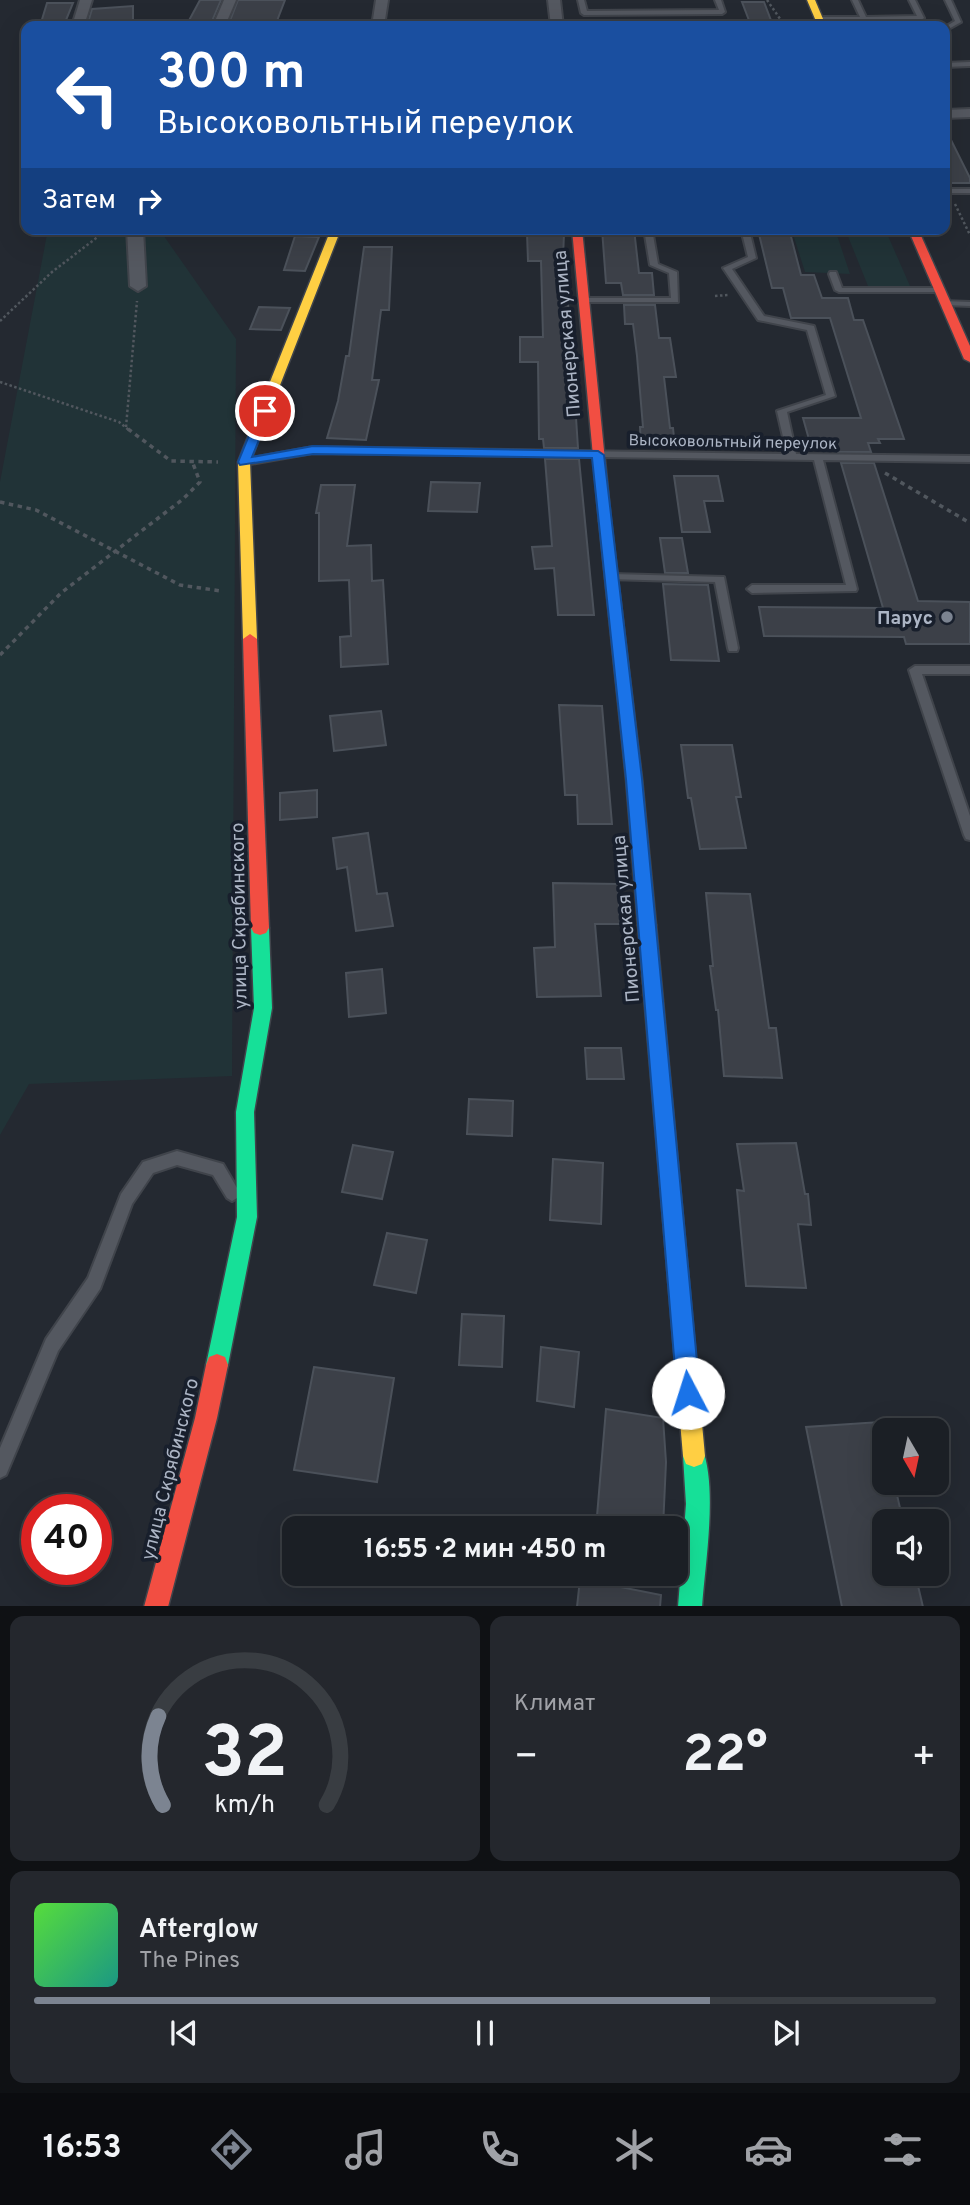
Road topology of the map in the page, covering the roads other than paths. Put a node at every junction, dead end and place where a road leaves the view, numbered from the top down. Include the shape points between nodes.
1 (86, 0) edge
2 (230, 0) edge
3 (382, 0) edge
4 (554, 0) edge
5 (581, 0) edge
6 (718, 0) edge
7 (811, 0) edge
8 (855, 0) edge
9 (912, 0) edge
10 (948, 0) edge
11 (864, 19) junction
12 (80, 21) edge
13 (221, 21) edge
14 (379, 21) edge
15 (556, 21) edge
16 (821, 21) edge
17 (835, 21) edge
18 (950, 26) edge
19 (970, 64) edge
20 (950, 65) edge
21 (950, 114) edge
22 (969, 115) edge
23 (950, 191) edge
24 (970, 191) edge
25 (135, 235) edge
26 (334, 235) edge
27 (578, 235) edge
28 (649, 235) edge
29 (746, 235) edge
30 (916, 235) edge
31 (834, 274) dead end
32 (138, 286) road end
33 (943, 297) junction
34 (583, 300) junction
35 (970, 304) edge
36 (970, 359) edge
37 (598, 455) junction
38 (792, 457) junction
39 (818, 457) junction
40 (970, 459) edge
41 (244, 462) junction
42 (611, 577) junction
43 (752, 589) dead end
44 (733, 648) dead end
45 (970, 670) edge
46 (970, 835) edge
47 (247, 1217) junction
48 (0, 1469) edge
49 (156, 1606) edge
50 (690, 1606) edge

1 - 12 street
2 - 13 street
3 - 14 street
4 - 15 street
5 - 6 lane via 584,13 722,12
7 - 16 street
8 - 11 lane
9 - 11 lane via 922,18
10 - 18 lane via 958,22
11 - 17 lane
19 - 20 lane
21 - 22 street
23 - 24 lane
25 - 32 street
26 - 41 street, улица Скрябинского
27 - 34 street, Пионерская улица
28 - 34 lane via 654,265 673,272 676,300
29 - 38 lane via 752,258 727,268 761,318 811,328 831,396 782,411
30 - 33 street
31 - 33 lane via 839,290
33 - 35 lane
33 - 36 street
34 - 37 street, Пионерская улица
37 - 38 lane, Высоковольтный переулок
37 - 41 lane, Высоковольтный переулок via 313,450
37 - 42 street, Пионерская улица
38 - 39 lane, Высоковольтный переулок
39 - 40 lane, Высоковольтный переулок
39 - 43 lane via 852,589
41 - 47 street, улица Скрябинского via 263,1008 246,1112
42 - 44 lane via 720,579
42 - 50 street, Пионерская улица via 634,779 698,1504
45 - 46 lane via 915,670
47 - 48 lane via 218,1169 177,1158 148,1167 126,1199 94,1283 52,1345
47 - 49 street, улица Скрябинского via 206,1418

